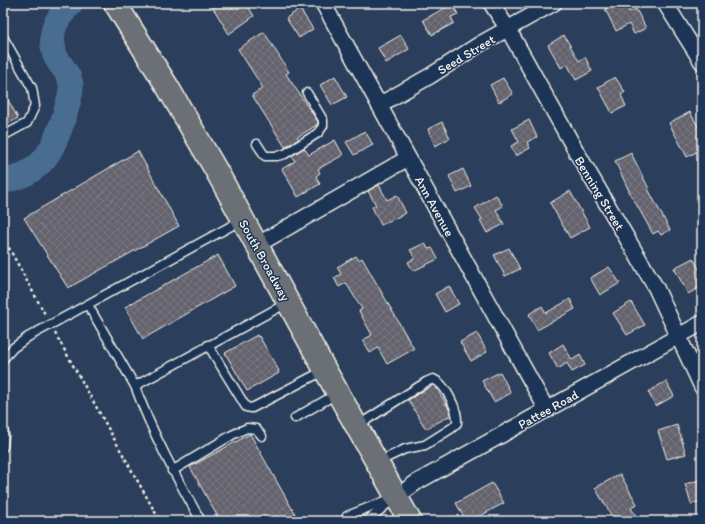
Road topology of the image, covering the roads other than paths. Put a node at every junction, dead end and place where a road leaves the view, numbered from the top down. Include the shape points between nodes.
1 (114, 3) edge
2 (323, 3) edge
3 (491, 3) edge
4 (554, 3) edge
5 (665, 3) edge
6 (508, 29) junction
7 (3, 37) edge
8 (702, 62) edge
9 (307, 93) dead end
10 (379, 105) junction
11 (3, 136) edge
12 (257, 144) dead end
13 (408, 158) junction
14 (243, 220) junction
15 (257, 245) junction
16 (288, 302) junction
17 (88, 305) junction
18 (702, 323) edge
19 (678, 336) junction
20 (208, 345) junction
21 (3, 359) edge
22 (326, 370) junction
23 (135, 386) junction
24 (702, 387) edge
25 (338, 392) junction
26 (547, 410) junction
27 (295, 418) dead end
28 (357, 426) junction
29 (3, 428) edge
30 (262, 436) dead end
31 (3, 447) edge
32 (377, 463) junction
33 (172, 471) junction
34 (396, 497) junction
35 (348, 516) dead end
36 (201, 521) edge
37 (367, 521) edge
38 (410, 521) edge

1 - 14 main road, South Broadway via 167,86
2 - 10 street, Ann Avenue
3 - 6 street, Benning Street
4 - 6 street, Seed Street
5 - 8 street
6 - 10 street, Seed Street
6 - 19 street, Benning Street via 656,288
7 - 11 lane via 32,88 35,106 28,123
9 - 12 lane via 323,120 323,126 318,133 285,154 277,156 265,156
10 - 13 street, Ann Avenue
13 - 15 street
13 - 26 street, Ann Avenue
14 - 15 main road, South Broadway
14 - 17 lane
15 - 16 main road, South Broadway
16 - 20 lane
16 - 22 main road, South Broadway
17 - 21 lane via 12,348
17 - 23 lane
18 - 19 street, Pattee Road
19 - 24 street, Benning Street
19 - 26 street, Pattee Road
20 - 22 lane via 246,407 252,408
20 - 23 lane
22 - 25 main road, South Broadway
23 - 33 lane
25 - 27 lane
25 - 28 main road, South Broadway
26 - 34 street, Pattee Road via 417,482
28 - 32 main road, South Broadway
28 - 32 lane via 426,382 433,379 444,387 456,410 457,423 425,445 405,449
29 - 31 lane
30 - 33 lane via 256,429 246,428
32 - 34 main road, South Broadway
33 - 36 lane
34 - 35 lane
34 - 37 lane
34 - 38 main road, South Broadway

